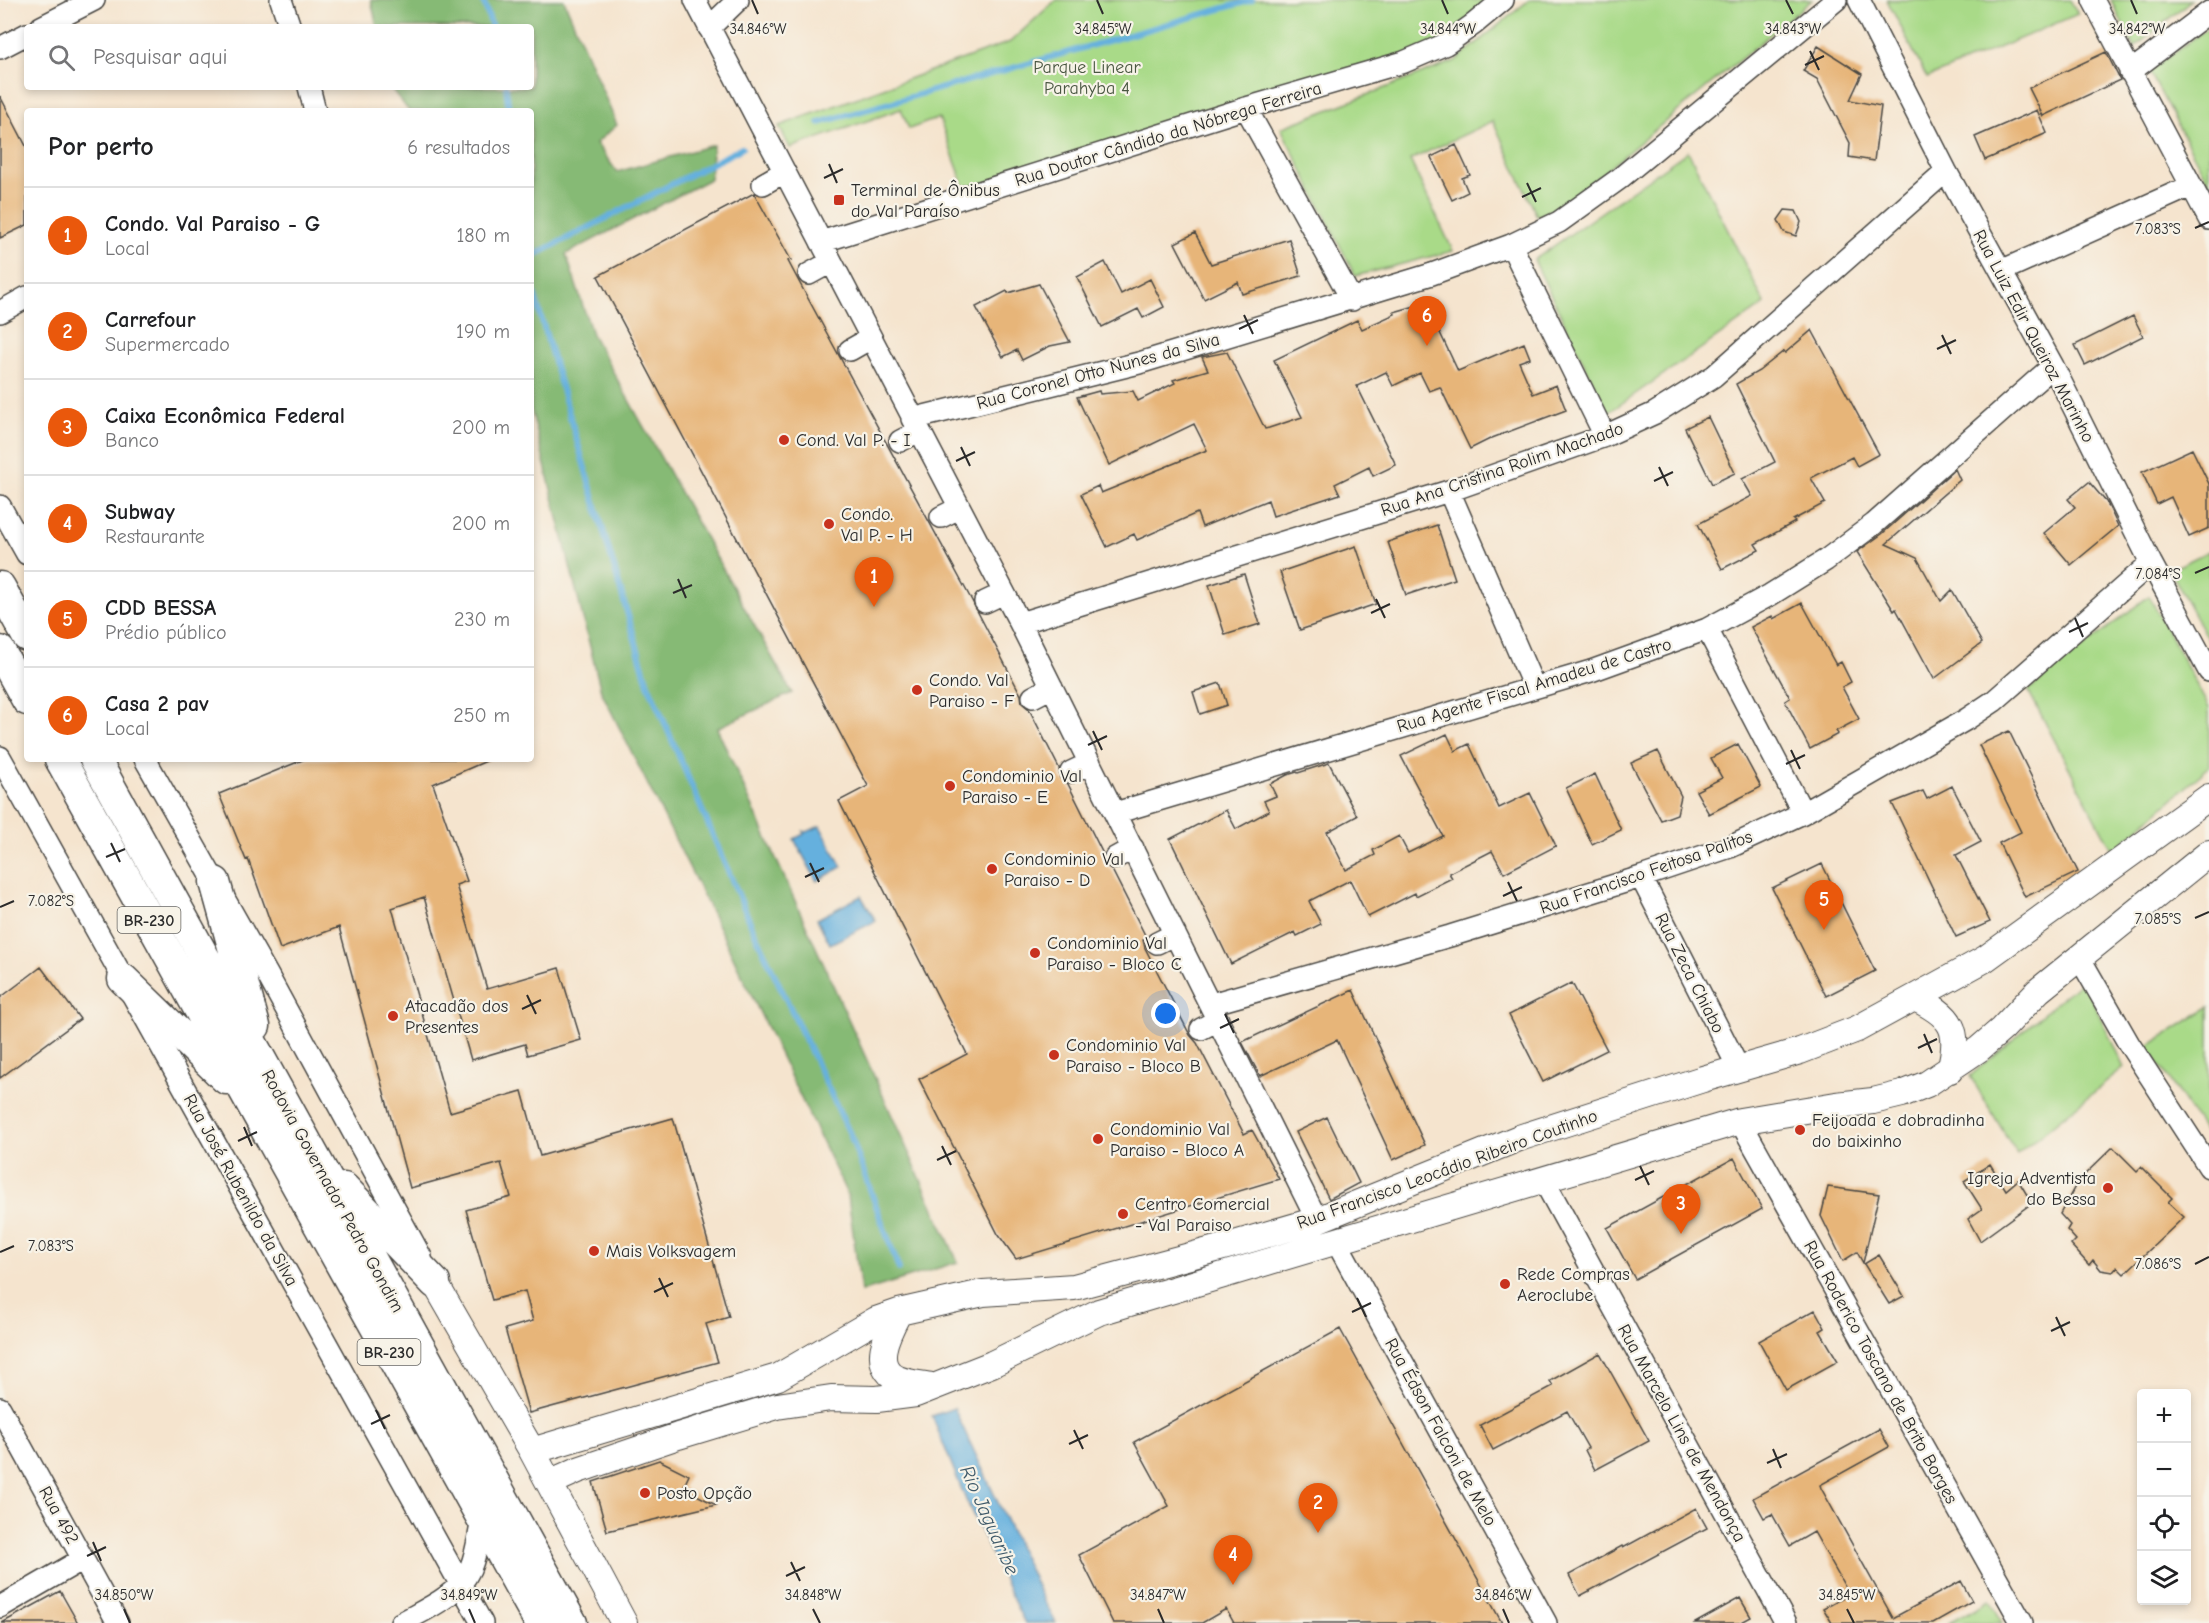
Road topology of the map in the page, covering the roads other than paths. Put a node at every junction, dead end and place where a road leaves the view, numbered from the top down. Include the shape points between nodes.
1 (94, 0) edge
2 (280, 0) edge
3 (694, 0) edge
4 (738, 0) edge
5 (1503, 0) edge
6 (1836, 0) edge
7 (1859, 0) edge
8 (2093, 0) edge
9 (2209, 12) edge
10 (47, 24) edge
11 (289, 24) edge
12 (709, 28) junction
13 (24, 36) edge
14 (0, 48) edge
15 (2130, 72) junction
16 (310, 90) edge
17 (314, 108) edge
18 (1245, 108) junction
19 (1946, 171) junction
20 (784, 172) junction
21 (763, 184) dead end
22 (2191, 186) junction
23 (2209, 219) edge
24 (1511, 245) junction
25 (826, 253) junction
26 (807, 270) dead end
27 (2001, 271) junction
28 (24, 299) edge
29 (1352, 300) junction
30 (0, 312) edge
31 (873, 343) junction
32 (852, 354) dead end
33 (2053, 366) junction
34 (908, 430) junction
35 (1605, 436) junction
36 (1449, 491) junction
37 (0, 506) edge
38 (24, 549) edge
39 (2151, 562) junction
40 (0, 587) edge
41 (1020, 623) junction
42 (1707, 629) junction
43 (24, 631) edge
44 (0, 651) edge
45 (2209, 671) edge
46 (1534, 687) junction
47 (24, 694) edge
48 (0, 757) edge
49 (62, 762) edge
50 (97, 762) edge
51 (147, 762) edge
52 (2209, 796) edge
53 (1115, 813) junction
54 (1803, 813) junction
55 (2209, 853) edge
56 (1641, 877) junction
57 (215, 882) junction
58 (2079, 957) junction
59 (123, 979) junction
60 (1915, 998) junction
61 (1211, 1023) junction
62 (265, 1068) junction
63 (1739, 1069) junction
64 (1950, 1070) junction
65 (244, 1092) junction
66 (1740, 1121) junction
67 (315, 1158) junction
68 (2209, 1167) edge
69 (1543, 1179) junction
70 (1317, 1220) junction
71 (1335, 1241) junction
72 (435, 1283) junction
73 (899, 1312) junction
74 (935, 1386) junction
75 (0, 1408) edge
76 (532, 1451) junction
77 (549, 1483) junction
78 (482, 1519) junction
79 (83, 1559) junction
80 (461, 1584) junction
81 (0, 1607) edge
82 (118, 1623) edge
83 (401, 1623) edge
84 (482, 1623) edge
85 (540, 1623) edge
86 (572, 1623) edge
87 (624, 1623) edge
88 (1546, 1623) edge
89 (1786, 1623) edge
90 (2022, 1623) edge

1 - 10 street
2 - 11 street
3 - 12 street
4 - 12 street
5 - 18 street, Rua Doutor Cândido da Nóbrega Ferreira via 1428,53
6 - 24 street, Rua Coronel Otto Nunes da Silva via 1619,179 1559,222
7 - 19 street, Rua Luiz Edir Queiroz Marinho
8 - 15 street
9 - 15 street
12 - 20 street
13 - 14 street
15 - 22 street
16 - 17 street
18 - 25 street, Rua Doutor Cândido da Nóbrega Ferreira
18 - 29 street
19 - 27 street, Rua Luiz Edir Queiroz Marinho
19 - 35 street, Rua Ana Cristina Rolim Machado via 1714,376 1655,413
20 - 21 street
20 - 25 street
22 - 23 street
22 - 27 street
24 - 29 street, Rua Coronel Otto Nunes da Silva
24 - 35 street
25 - 26 street, Rua Doutor Cândido da Nóbrega Ferreira
25 - 31 street
27 - 33 street, Rua Luiz Edir Queiroz Marinho
28 - 30 street
29 - 34 street, Rua Coronel Otto Nunes da Silva
31 - 32 street
31 - 34 street
33 - 39 street, Rua Luiz Edir Queiroz Marinho
33 - 42 street, Rua Agente Fiscal Amadeu de Castro via 1874,524 1827,560
34 - 41 street via 996,600
35 - 36 street, Rua Ana Cristina Rolim Machado
36 - 41 street, Rua Ana Cristina Rolim Machado
36 - 46 street
37 - 38 street
39 - 45 street, Rua Luiz Edir Queiroz Marinho
39 - 54 street, Rua Francisco Feitosa Palitos via 1994,701
40 - 43 highway
41 - 53 street via 1040,687 1083,772
42 - 46 street, Rua Agente Fiscal Amadeu de Castro
42 - 54 street
44 - 47 highway
46 - 53 street, Rua Agente Fiscal Amadeu de Castro
48 - 59 street, Rua José Rubenildo da Silva
49 - 65 highway, Rodovia Governador Pedro Gondim / BR-230
50 - 62 highway, Rodovia Governador Pedro Gondim / BR-230
51 - 57 street
52 - 60 main road, Rua Francisco Leocádio Ribeiro Coutinho via 1985,959
53 - 61 street via 1126,857
54 - 56 street, Rua Francisco Feitosa Palitos via 1730,847
55 - 58 main road, Rua Francisco Leocádio Ribeiro Coutinho
56 - 61 street, Rua Francisco Feitosa Palitos via 1450,936
56 - 63 street, Rua Zeca Chiabo
57 - 62 highway
57 - 72 street
58 - 64 main road, Rua Francisco Leocádio Ribeiro Coutinho via 2038,991 2002,1029
58 - 68 street via 2128,1044
59 - 65 highway
59 - 80 street, Rua José Rubenildo da Silva
60 - 63 main road, Rua Francisco Leocádio Ribeiro Coutinho via 1857,1029 1800,1052
60 - 64 main road via 1951,1023 1955,1051
61 - 70 street via 1253,1111
62 - 67 highway, Rodovia Governador Pedro Gondim / BR-230
63 - 70 main road, Rua Francisco Leocádio Ribeiro Coutinho via 1519,1138
64 - 66 main road, Rua Francisco Leocádio Ribeiro Coutinho via 1927,1084 1874,1101
65 - 78 highway, Rodovia Governador Pedro Gondim / BR-230
66 - 69 main road, Rua Francisco Leocádio Ribeiro Coutinho
66 - 90 street, Rua Roderico Toscano de Brito Borges
67 - 72 highway
67 - 86 highway, Rodovia Governador Pedro Gondim / BR-230
69 - 71 main road, Rua Francisco Leocádio Ribeiro Coutinho
69 - 89 street, Rua Marcelo Lins de Mendonça
70 - 73 main road, Rua Francisco Leocádio Ribeiro Coutinho via 1099,1282 1049,1290 982,1293
71 - 74 main road, Rua Francisco Leocádio Ribeiro Coutinho via 1099,1312 992,1364
71 - 88 street, Rua Édson Falconi de Melo
72 - 76 main road
73 - 74 main road via 883,1347 888,1372 898,1379
73 - 76 main road, Rua Francisco Leocádio Ribeiro Coutinho via 876,1320 795,1369 768,1380
74 - 77 main road, Rua Francisco Leocádio Ribeiro Coutinho via 894,1398 831,1398 777,1406 678,1436
75 - 79 street, Rua 492
76 - 77 main road
77 - 87 main road
78 - 80 street via 475,1555
78 - 85 highway, Rodovia Governador Pedro Gondim / BR-230
79 - 81 street
79 - 82 street, Rua 492
80 - 83 street
80 - 84 street, Rua José Rubenildo da Silva

